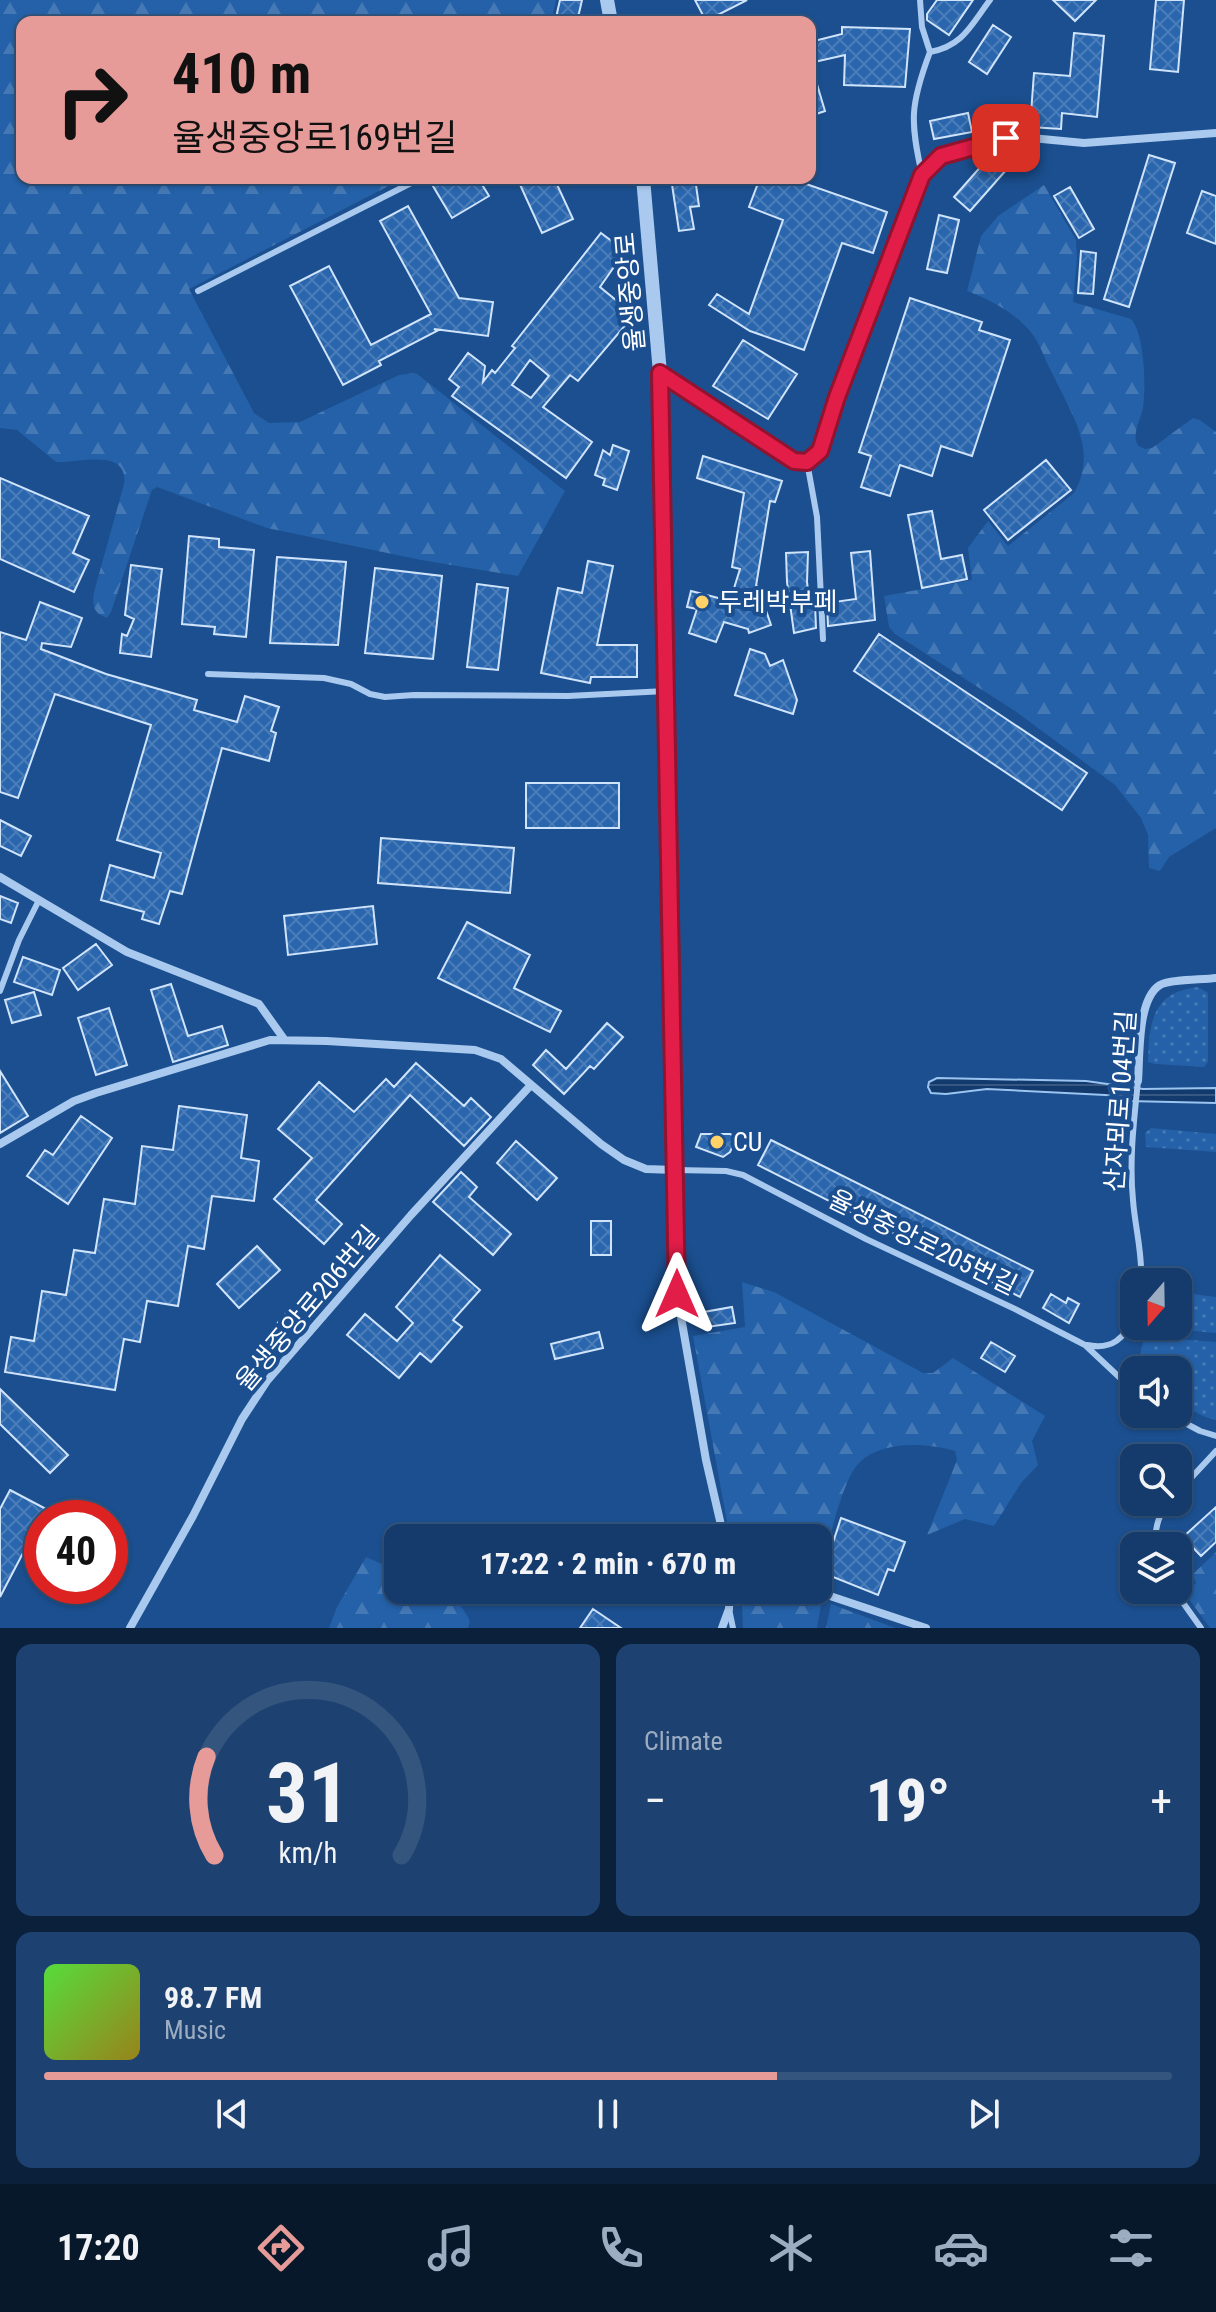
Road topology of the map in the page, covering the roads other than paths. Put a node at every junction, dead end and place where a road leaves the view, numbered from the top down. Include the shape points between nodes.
1 (920, 0) edge
2 (990, 0) edge
3 (930, 52) junction
4 (1216, 133) edge
5 (922, 175) junction
6 (409, 184) edge
7 (644, 184) edge
8 (198, 291) dead end
9 (660, 373) junction
10 (807, 462) junction
11 (823, 639) dead end
12 (208, 674) dead end
13 (666, 691) junction
14 (0, 877) edge
15 (39, 900) junction
16 (1216, 978) edge
17 (0, 991) edge
18 (284, 1039) junction
19 (1138, 1081) joint
20 (531, 1085) junction
21 (0, 1144) edge
22 (676, 1170) junction
23 (1142, 1268) edge
24 (677, 1294) joint
25 (1120, 1339) edge
26 (1085, 1345) junction
27 (1120, 1378) edge
28 (1192, 1427) edge
29 (1216, 1436) edge
30 (1216, 1451) edge
31 (1192, 1477) edge
32 (721, 1524) edge
33 (832, 1597) edge
34 (729, 1604) edge
35 (1184, 1604) edge
36 (729, 1609) junction
37 (130, 1628) edge
38 (722, 1628) edge
39 (733, 1628) edge
40 (926, 1628) edge
41 (1201, 1628) edge

1 - 3 lane
2 - 3 lane via 957,42
3 - 5 lane via 912,125
4 - 5 street via 1084,143 1006,138 941,156
5 - 10 street via 820,451
6 - 8 lane
7 - 9 street, 율생중앙로
9 - 10 street via 794,461
9 - 13 street, 율생중앙로
10 - 11 lane via 817,517
12 - 13 lane via 324,678 385,697
13 - 22 street, 율생중앙로
14 - 15 street
15 - 17 lane
15 - 18 street via 127,952 259,1004
16 - 19 street, 산자뫼로104번길 via 1161,984 1148,996
18 - 20 street via 475,1050 501,1059
18 - 21 street via 254,1043 74,1101
19 - 23 lane, 산자뫼로104번길 via 1131,1167
20 - 22 street via 624,1160 646,1169
20 - 37 street, 율생중앙로206번길 via 267,1381
22 - 24 street, 율생중앙로
22 - 26 lane, 율생중앙로205번길 via 743,1175
24 - 32 street
25 - 26 lane via 1109,1347
26 - 27 lane, 율생중앙로205번길
28 - 29 lane
30 - 31 lane
33 - 40 street
34 - 36 street
35 - 41 lane
36 - 38 street
36 - 39 lane

